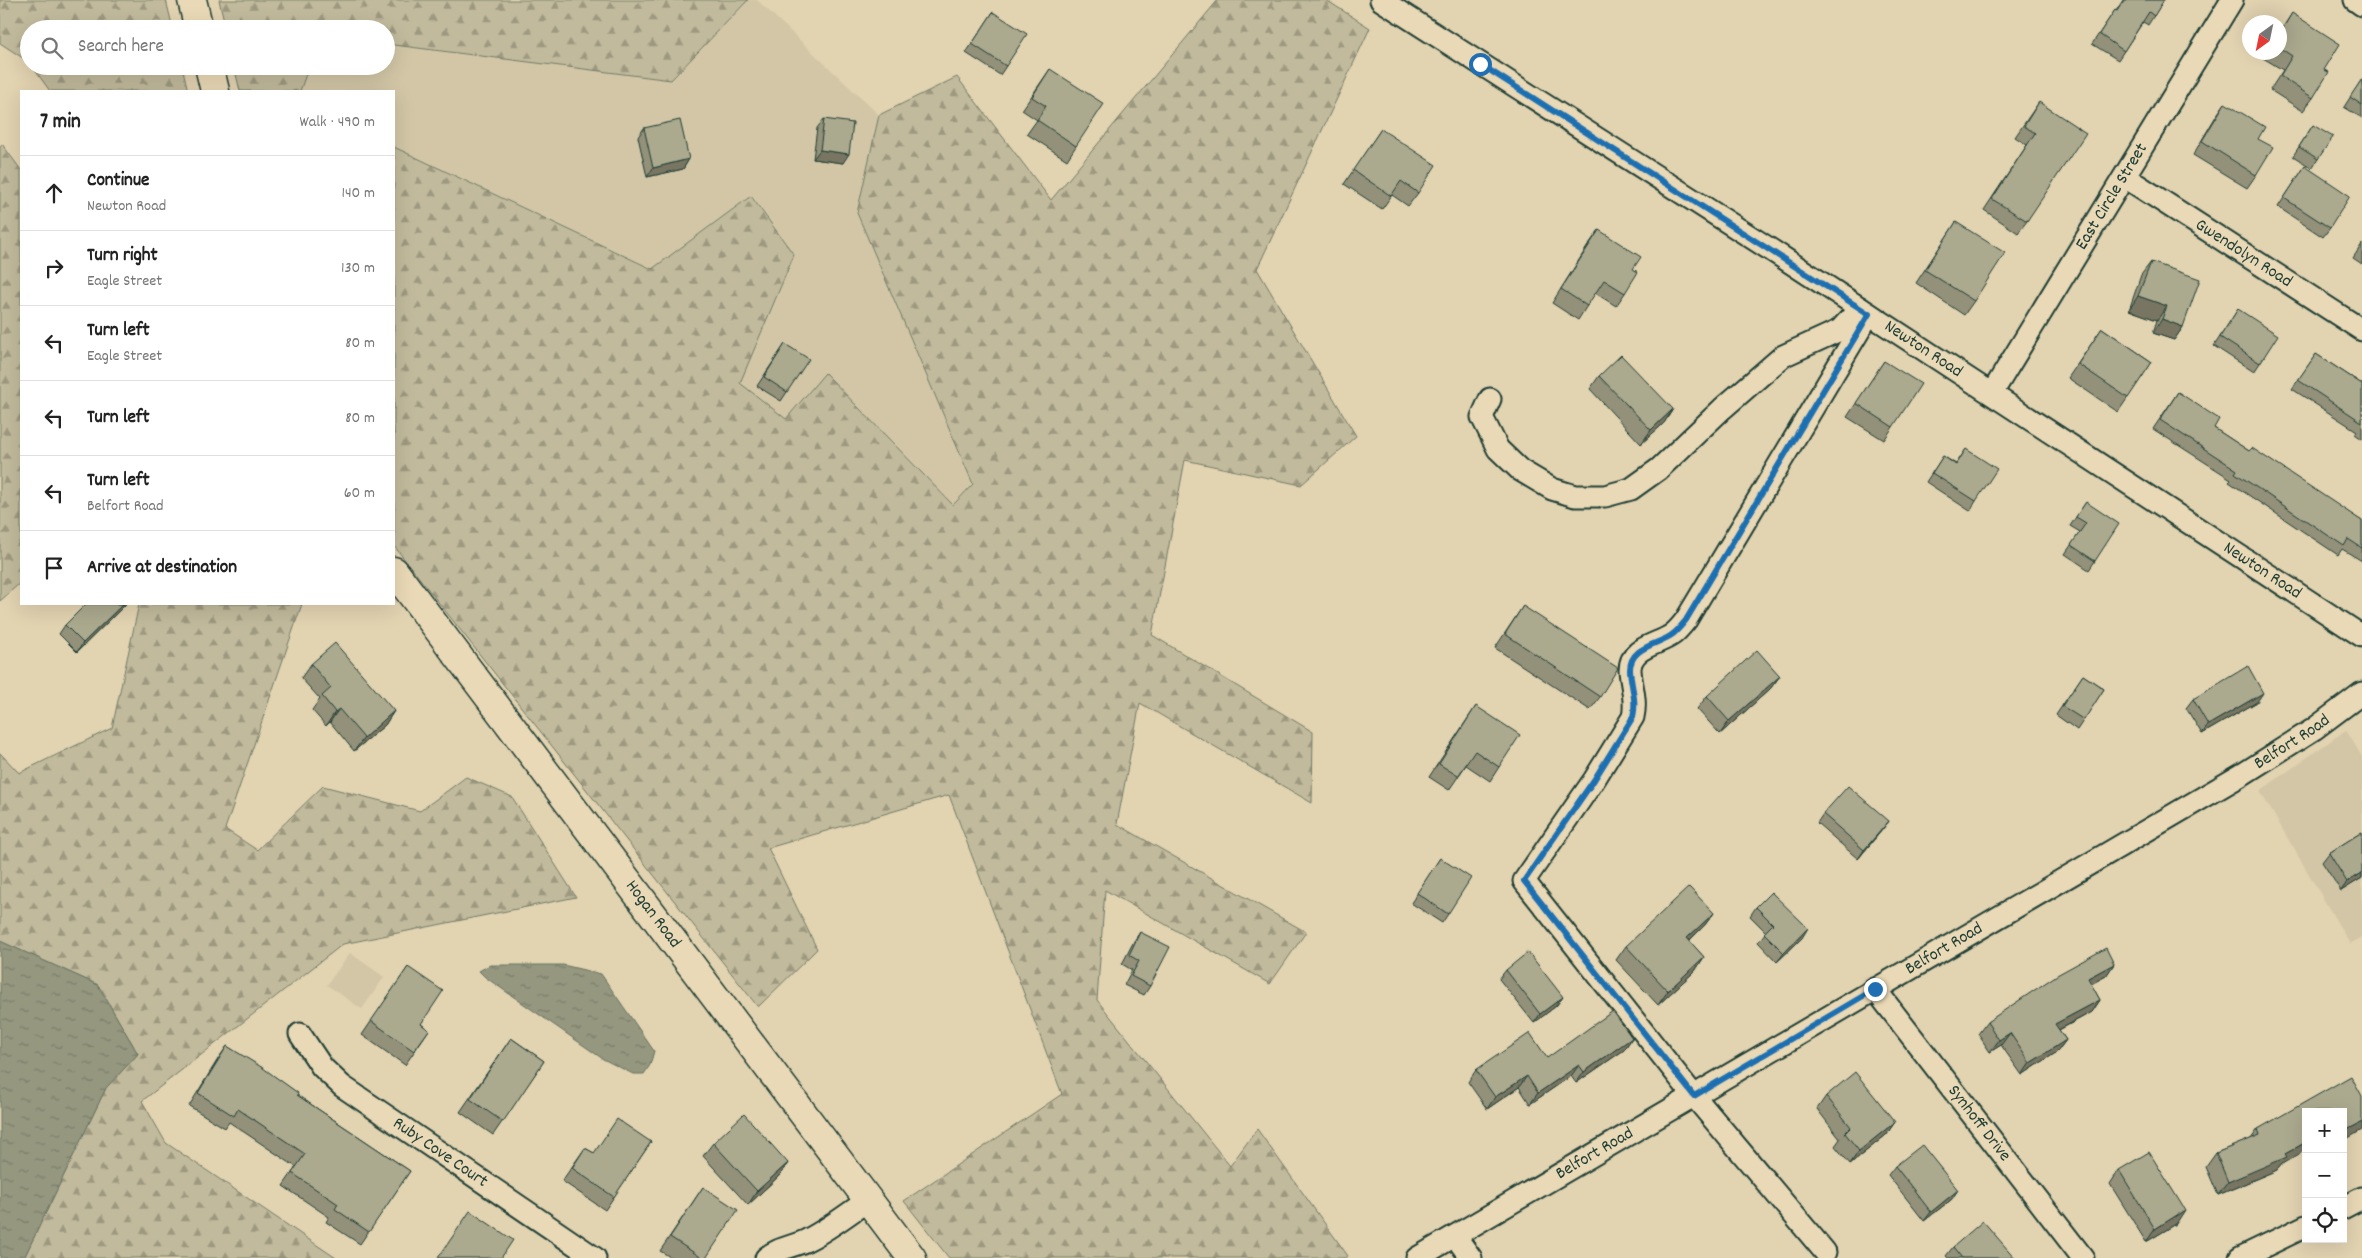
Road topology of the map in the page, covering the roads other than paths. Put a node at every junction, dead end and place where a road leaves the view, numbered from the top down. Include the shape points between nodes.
1 (192, 0) edge
2 (1381, 0) edge
3 (2232, 0) edge
4 (2355, 0) edge
5 (2362, 5) edge
6 (197, 20) edge
7 (211, 75) edge
8 (215, 90) edge
9 (2125, 177) junction
10 (1865, 311) junction
11 (2362, 330) edge
12 (1992, 393) junction
13 (1490, 399) dead end
14 (395, 572) edge
15 (2362, 636) edge
16 (2362, 693) edge
17 (1875, 989) junction
18 (300, 1034) dead end
19 (1694, 1096) junction
20 (2362, 1198) edge
21 (868, 1200) junction
22 (2347, 1206) edge
23 (2302, 1228) edge
24 (1455, 1236) junction
25 (1825, 1252) dead end
26 (595, 1258) edge
27 (766, 1258) edge
28 (912, 1258) edge
29 (1417, 1258) edge
30 (1471, 1258) edge
31 (2083, 1258) edge
32 (2240, 1258) edge

1 - 6 main road
2 - 10 street, Newton Road
3 - 9 street, East Circle Street
4 - 5 street
7 - 8 main road
9 - 11 street, Gwendolyn Road
9 - 12 street, East Circle Street
10 - 12 street, Newton Road
10 - 13 street via 1840,330 1783,356 1722,408 1659,469 1631,489 1605,496 1575,496 1552,489 1520,470 1498,449 1482,417
10 - 19 street via 1686,620 1672,635 1643,648 1635,656 1630,668 1636,706 1633,717 1524,881
12 - 15 street, Newton Road
14 - 21 main road, Hogan Road
16 - 17 street, Belfort Road via 2314,729 2243,774
17 - 19 street, Belfort Road
17 - 31 street, Synhoff Drive
18 - 26 street, Ruby Cove Court via 322,1067 342,1086
19 - 24 street, Belfort Road
19 - 25 street
20 - 22 street
21 - 27 street via 829,1228 775,1250
21 - 28 main road, Hogan Road
23 - 32 street
24 - 29 street, Belfort Road
24 - 30 street

